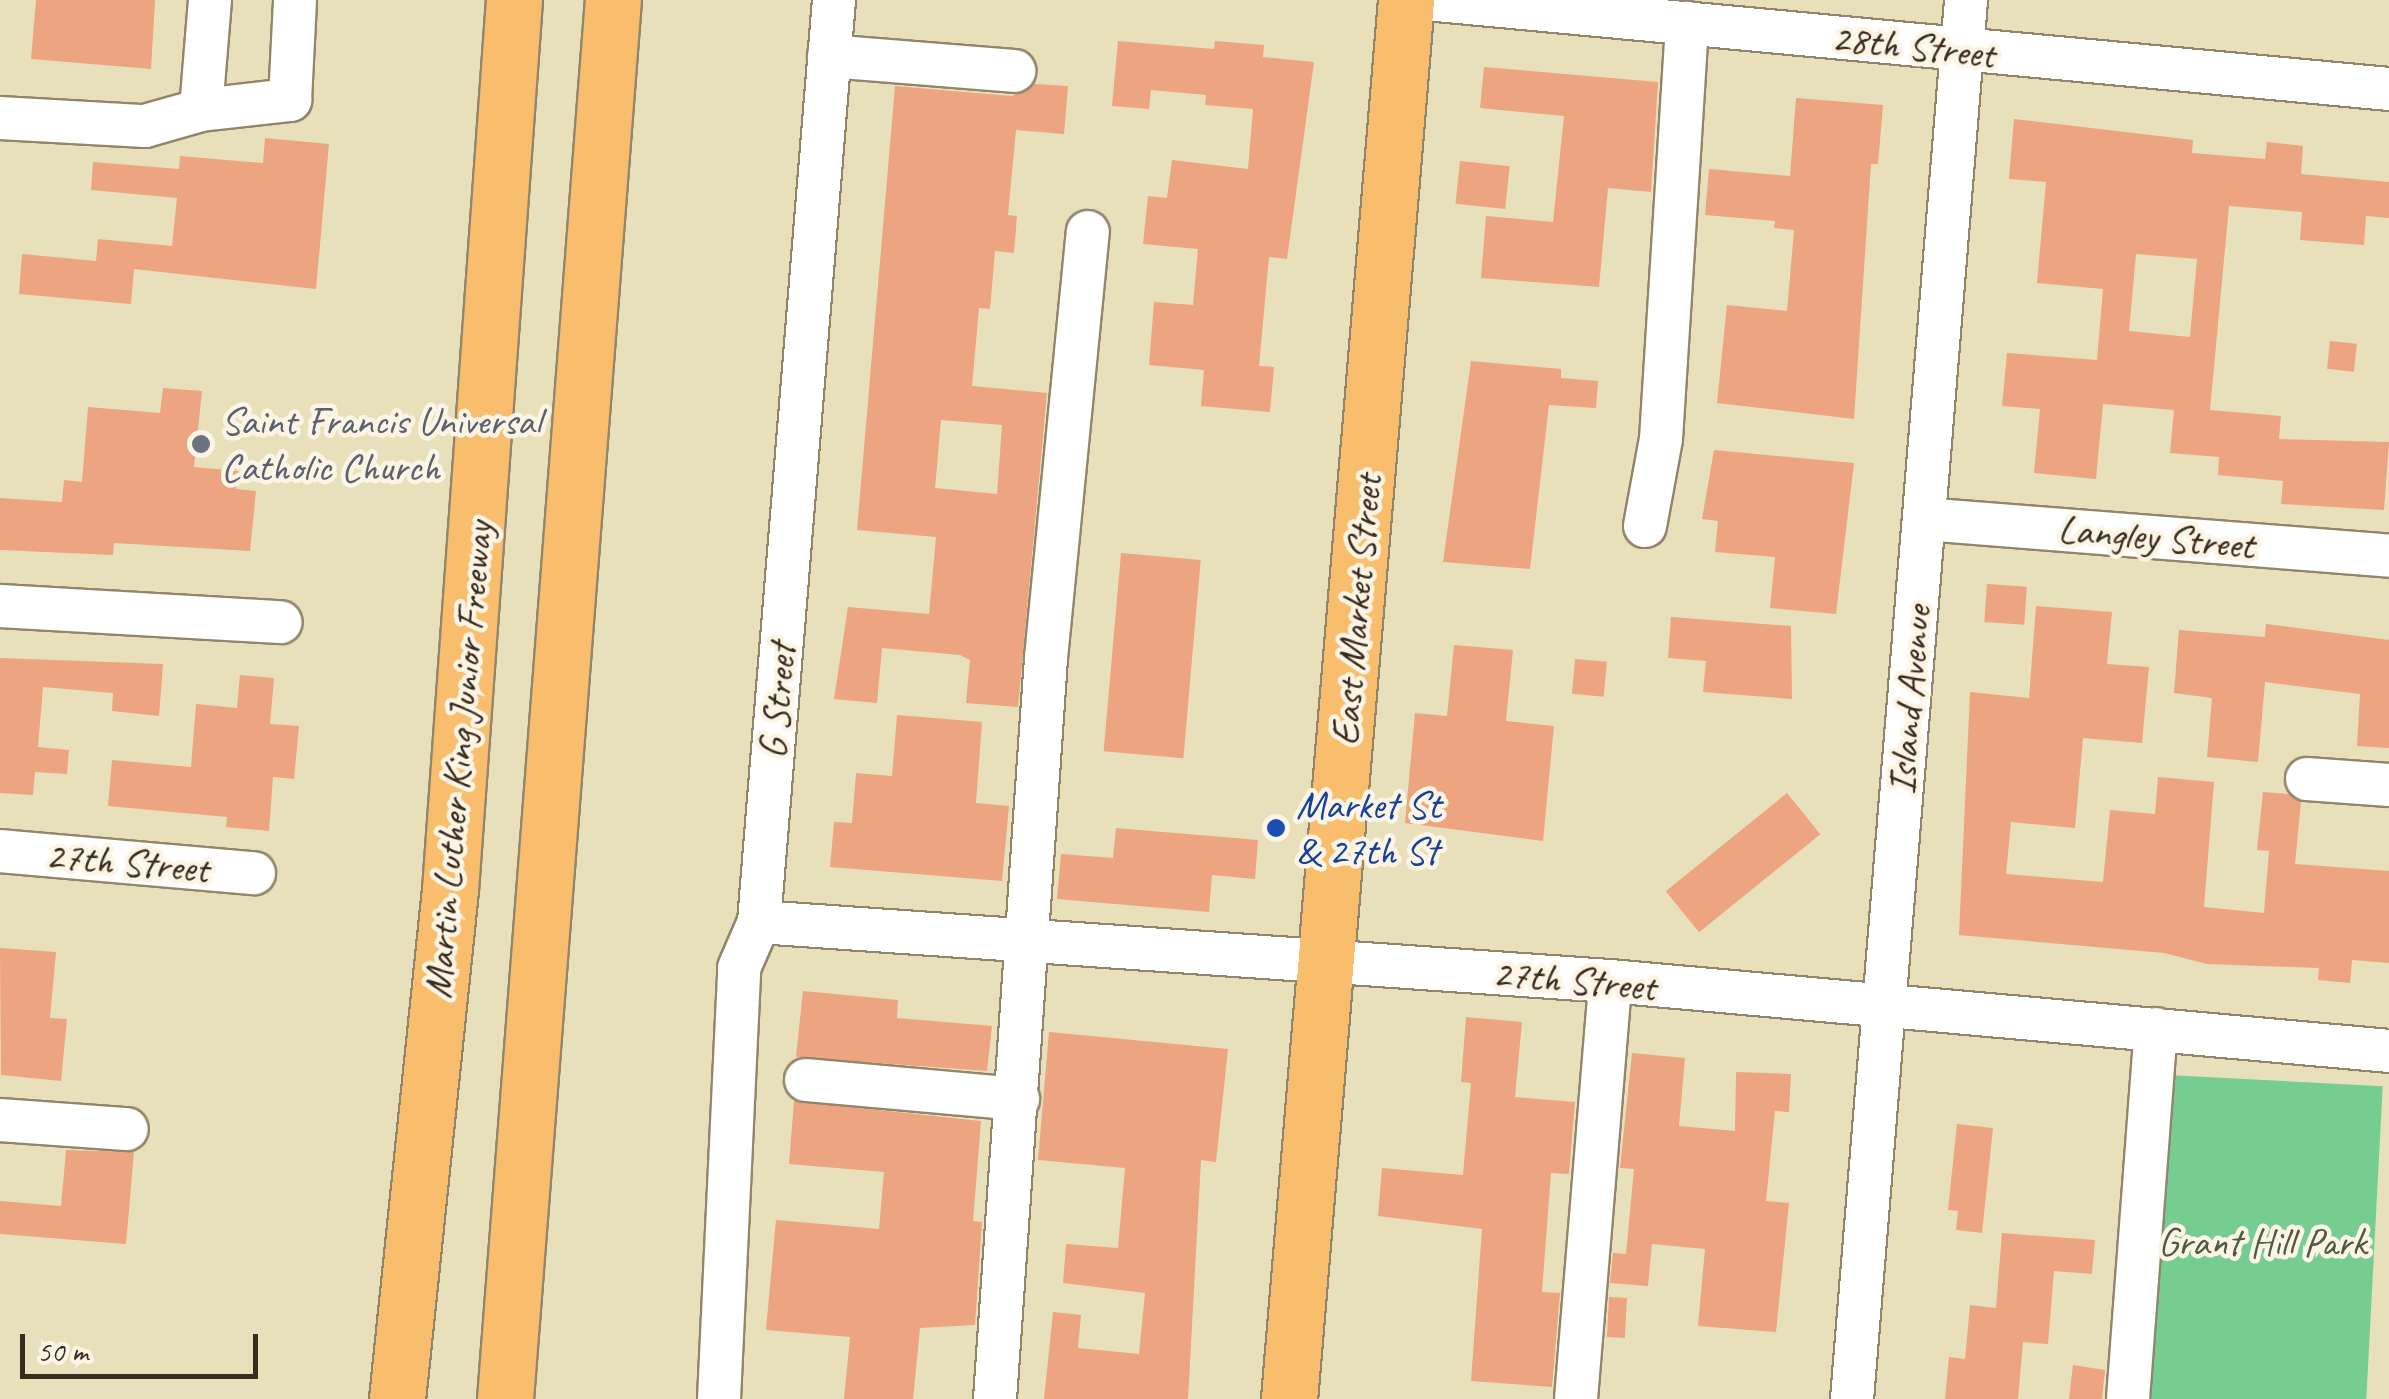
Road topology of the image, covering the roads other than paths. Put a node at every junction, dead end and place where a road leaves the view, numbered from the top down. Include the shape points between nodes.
1 (210, 0) edge
2 (295, 0) edge
3 (834, 0) edge
4 (1406, 0) edge
5 (1437, 0) edge
6 (1966, 0) edge
7 (503, 13) edge
8 (624, 19) edge
9 (1687, 23) junction
10 (1961, 51) junction
11 (829, 56) junction
12 (1014, 71) dead end
13 (2389, 89) edge
14 (201, 110) junction
15 (0, 118) edge
16 (1088, 232) dead end
17 (1924, 520) junction
18 (1645, 526) dead end
19 (2389, 556) edge
20 (0, 606) edge
21 (281, 622) dead end
22 (2308, 779) dead end
23 (2389, 785) edge
24 (0, 851) edge
25 (254, 873) dead end
26 (758, 922) junction
27 (1030, 940) junction
28 (1326, 960) junction
29 (1610, 982) junction
30 (1884, 1008) junction
31 (2156, 1029) junction
32 (2389, 1051) edge
33 (806, 1080) dead end
34 (1018, 1100) junction
35 (0, 1120) edge
36 (127, 1129) dead end
37 (398, 1399) edge
38 (506, 1399) edge
39 (718, 1399) edge
40 (995, 1399) edge
41 (1290, 1399) edge
42 (1576, 1399) edge
43 (1852, 1399) edge
44 (2128, 1399) edge

1 - 14 street
2 - 14 street via 290,100
3 - 11 street, G Street
4 - 28 main road, East Market Street
5 - 9 street, 28th Street
6 - 10 street, Island Avenue
7 - 37 main road, Martin Luther King Junior Freeway via 496,252 450,890
8 - 38 main road via 608,104
9 - 10 street, 28th Street
9 - 18 street via 1661,439
10 - 13 street, 28th Street
10 - 17 street, Island Avenue
11 - 12 street
11 - 26 street, G Street
14 - 15 street via 145,126
16 - 27 street via 1046,658
17 - 19 street, Langley Street
17 - 30 street, Island Avenue
20 - 21 street
22 - 23 street
24 - 25 street, 27th Street
26 - 27 street, 27th Street
26 - 39 street, G Street via 739,968
27 - 28 street, 27th Street
27 - 34 street
28 - 29 street, 27th Street
28 - 41 main road, East Market Street
29 - 30 street, 27th Street
29 - 42 street
30 - 31 street, 27th Street
30 - 43 street, Island Avenue
31 - 32 street, 27th Street
31 - 44 street
33 - 34 street
34 - 40 street
35 - 36 street

